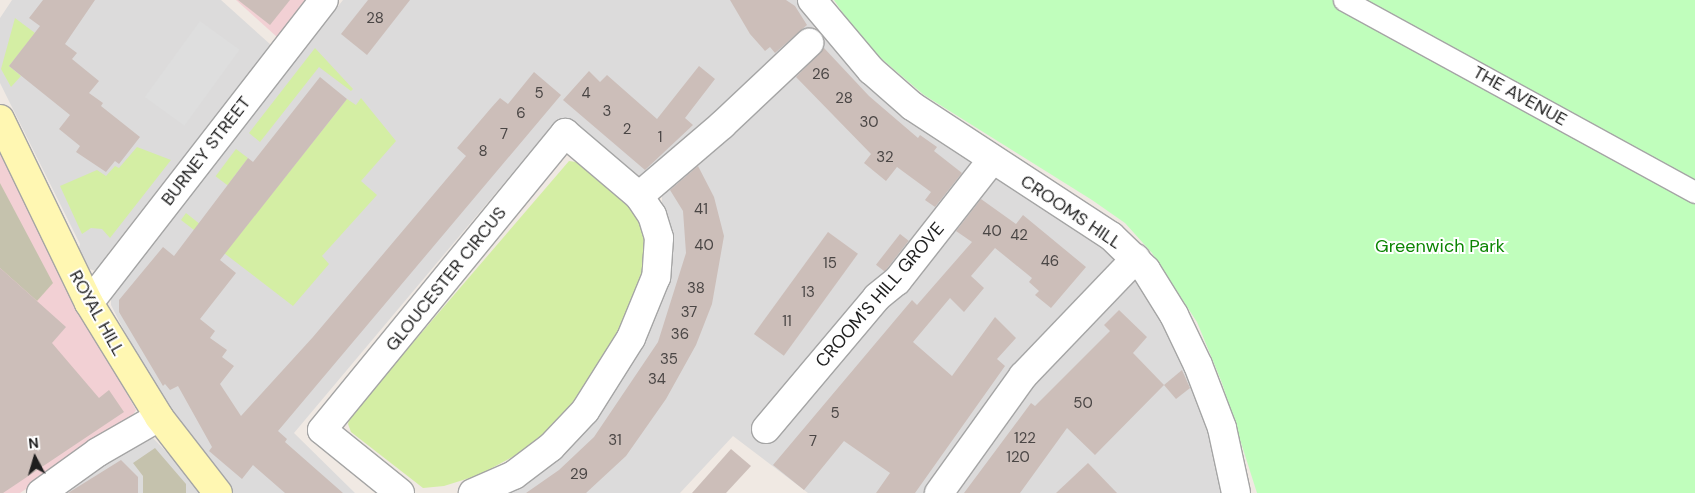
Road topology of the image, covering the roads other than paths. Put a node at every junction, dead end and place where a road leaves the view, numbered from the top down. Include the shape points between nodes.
1 (324, 0) edge
2 (812, 0) edge
3 (1344, 0) edge
4 (808, 43) dead end
5 (0, 119) edge
6 (992, 160) junction
7 (1695, 192) edge
8 (638, 196) junction
9 (1136, 258) junction
10 (89, 303) junction
11 (159, 417) junction
12 (766, 429) dead end
13 (393, 492) edge
14 (41, 493) edge
15 (218, 493) edge
16 (473, 493) edge
17 (939, 493) edge
18 (1236, 493) edge

1 - 10 street, BURNEY STREET
2 - 6 street, CROOMS HILL via 891,89 936,124
3 - 7 street, THE AVENUE
4 - 8 street via 722,125
5 - 10 main road, ROYAL HILL
6 - 9 street, CROOMS HILL via 1070,208
6 - 12 street, CROOM'S HILL GROVE via 897,281 877,297
8 - 13 street, GLOUCESTER CIRCUS via 565,133 322,430
8 - 16 street, GLOUCESTER CIRCUS via 652,215 659,238 660,258 646,303 612,372 585,411 551,447 514,475
9 - 17 street via 1023,376
9 - 18 street, CROOMS HILL via 1174,315 1198,365 1222,428
10 - 11 main road, ROYAL HILL
11 - 14 street via 98,452
11 - 15 main road, ROYAL HILL

